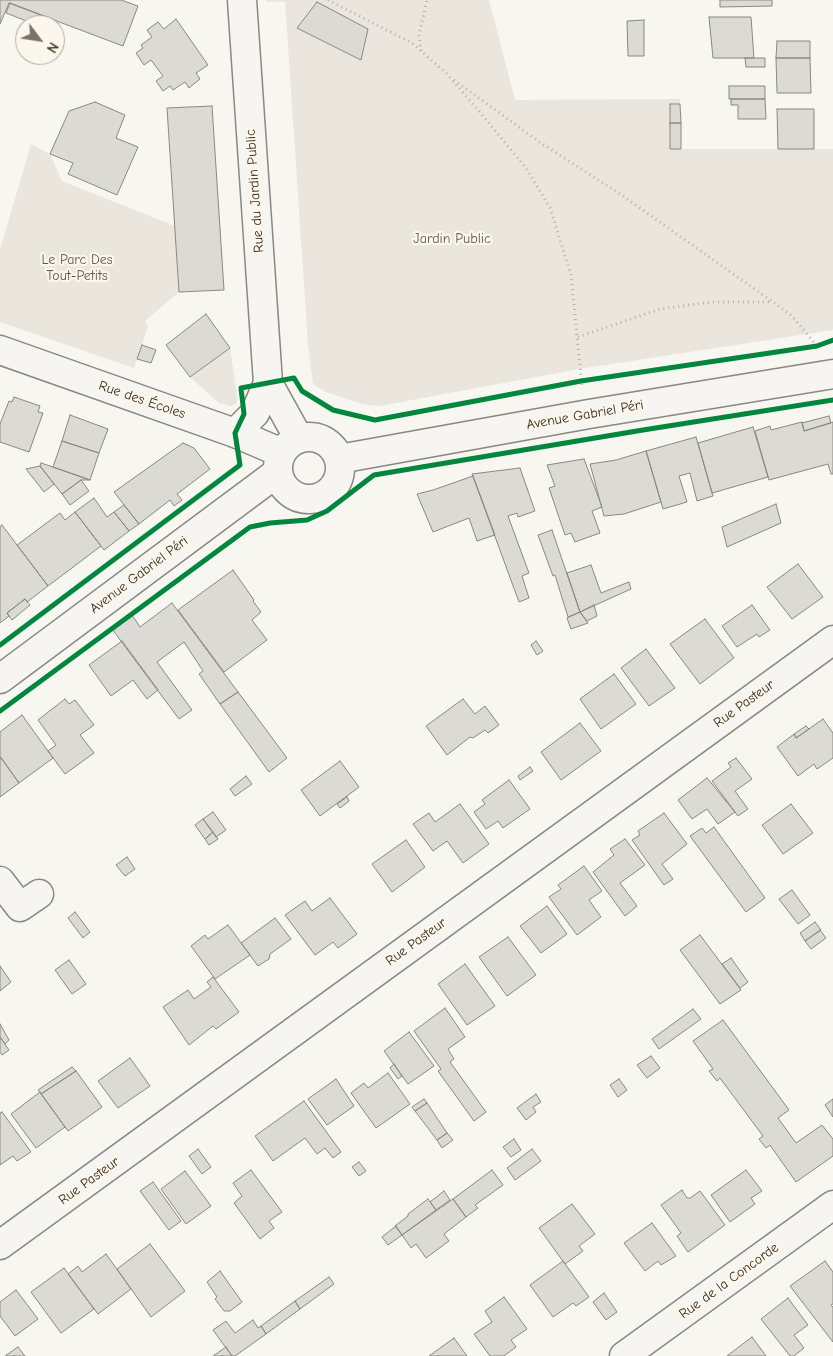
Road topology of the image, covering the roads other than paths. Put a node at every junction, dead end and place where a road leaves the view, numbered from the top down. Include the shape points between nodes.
1 (238, 1) edge
2 (0, 350) edge
3 (833, 374) edge
4 (268, 383) junction
5 (235, 433) junction
6 (286, 455) junction
7 (339, 459) junction
8 (833, 640) edge
9 (0, 679) edge
10 (0, 881) edge
11 (39, 894) dead end
12 (833, 1205) edge
13 (0, 1245) edge
14 (624, 1356) edge

1 - 4 street, Rue du Jardin Public
2 - 5 street, Rue des Écoles
3 - 7 street, Avenue Gabriel Péri
4 - 5 street, Rue du Jardin Public via 255,413
4 - 6 street, Rue du Jardin Public
5 - 6 street, Rue des Écoles
6 - 7 street via 309,437 328,443
6 - 7 street via 281,481 286,489 294,495 324,504 339,477
6 - 9 street, Avenue Gabriel Péri
8 - 13 street, Rue Pasteur
10 - 11 street via 20,907
12 - 14 street, Rue de la Concorde

